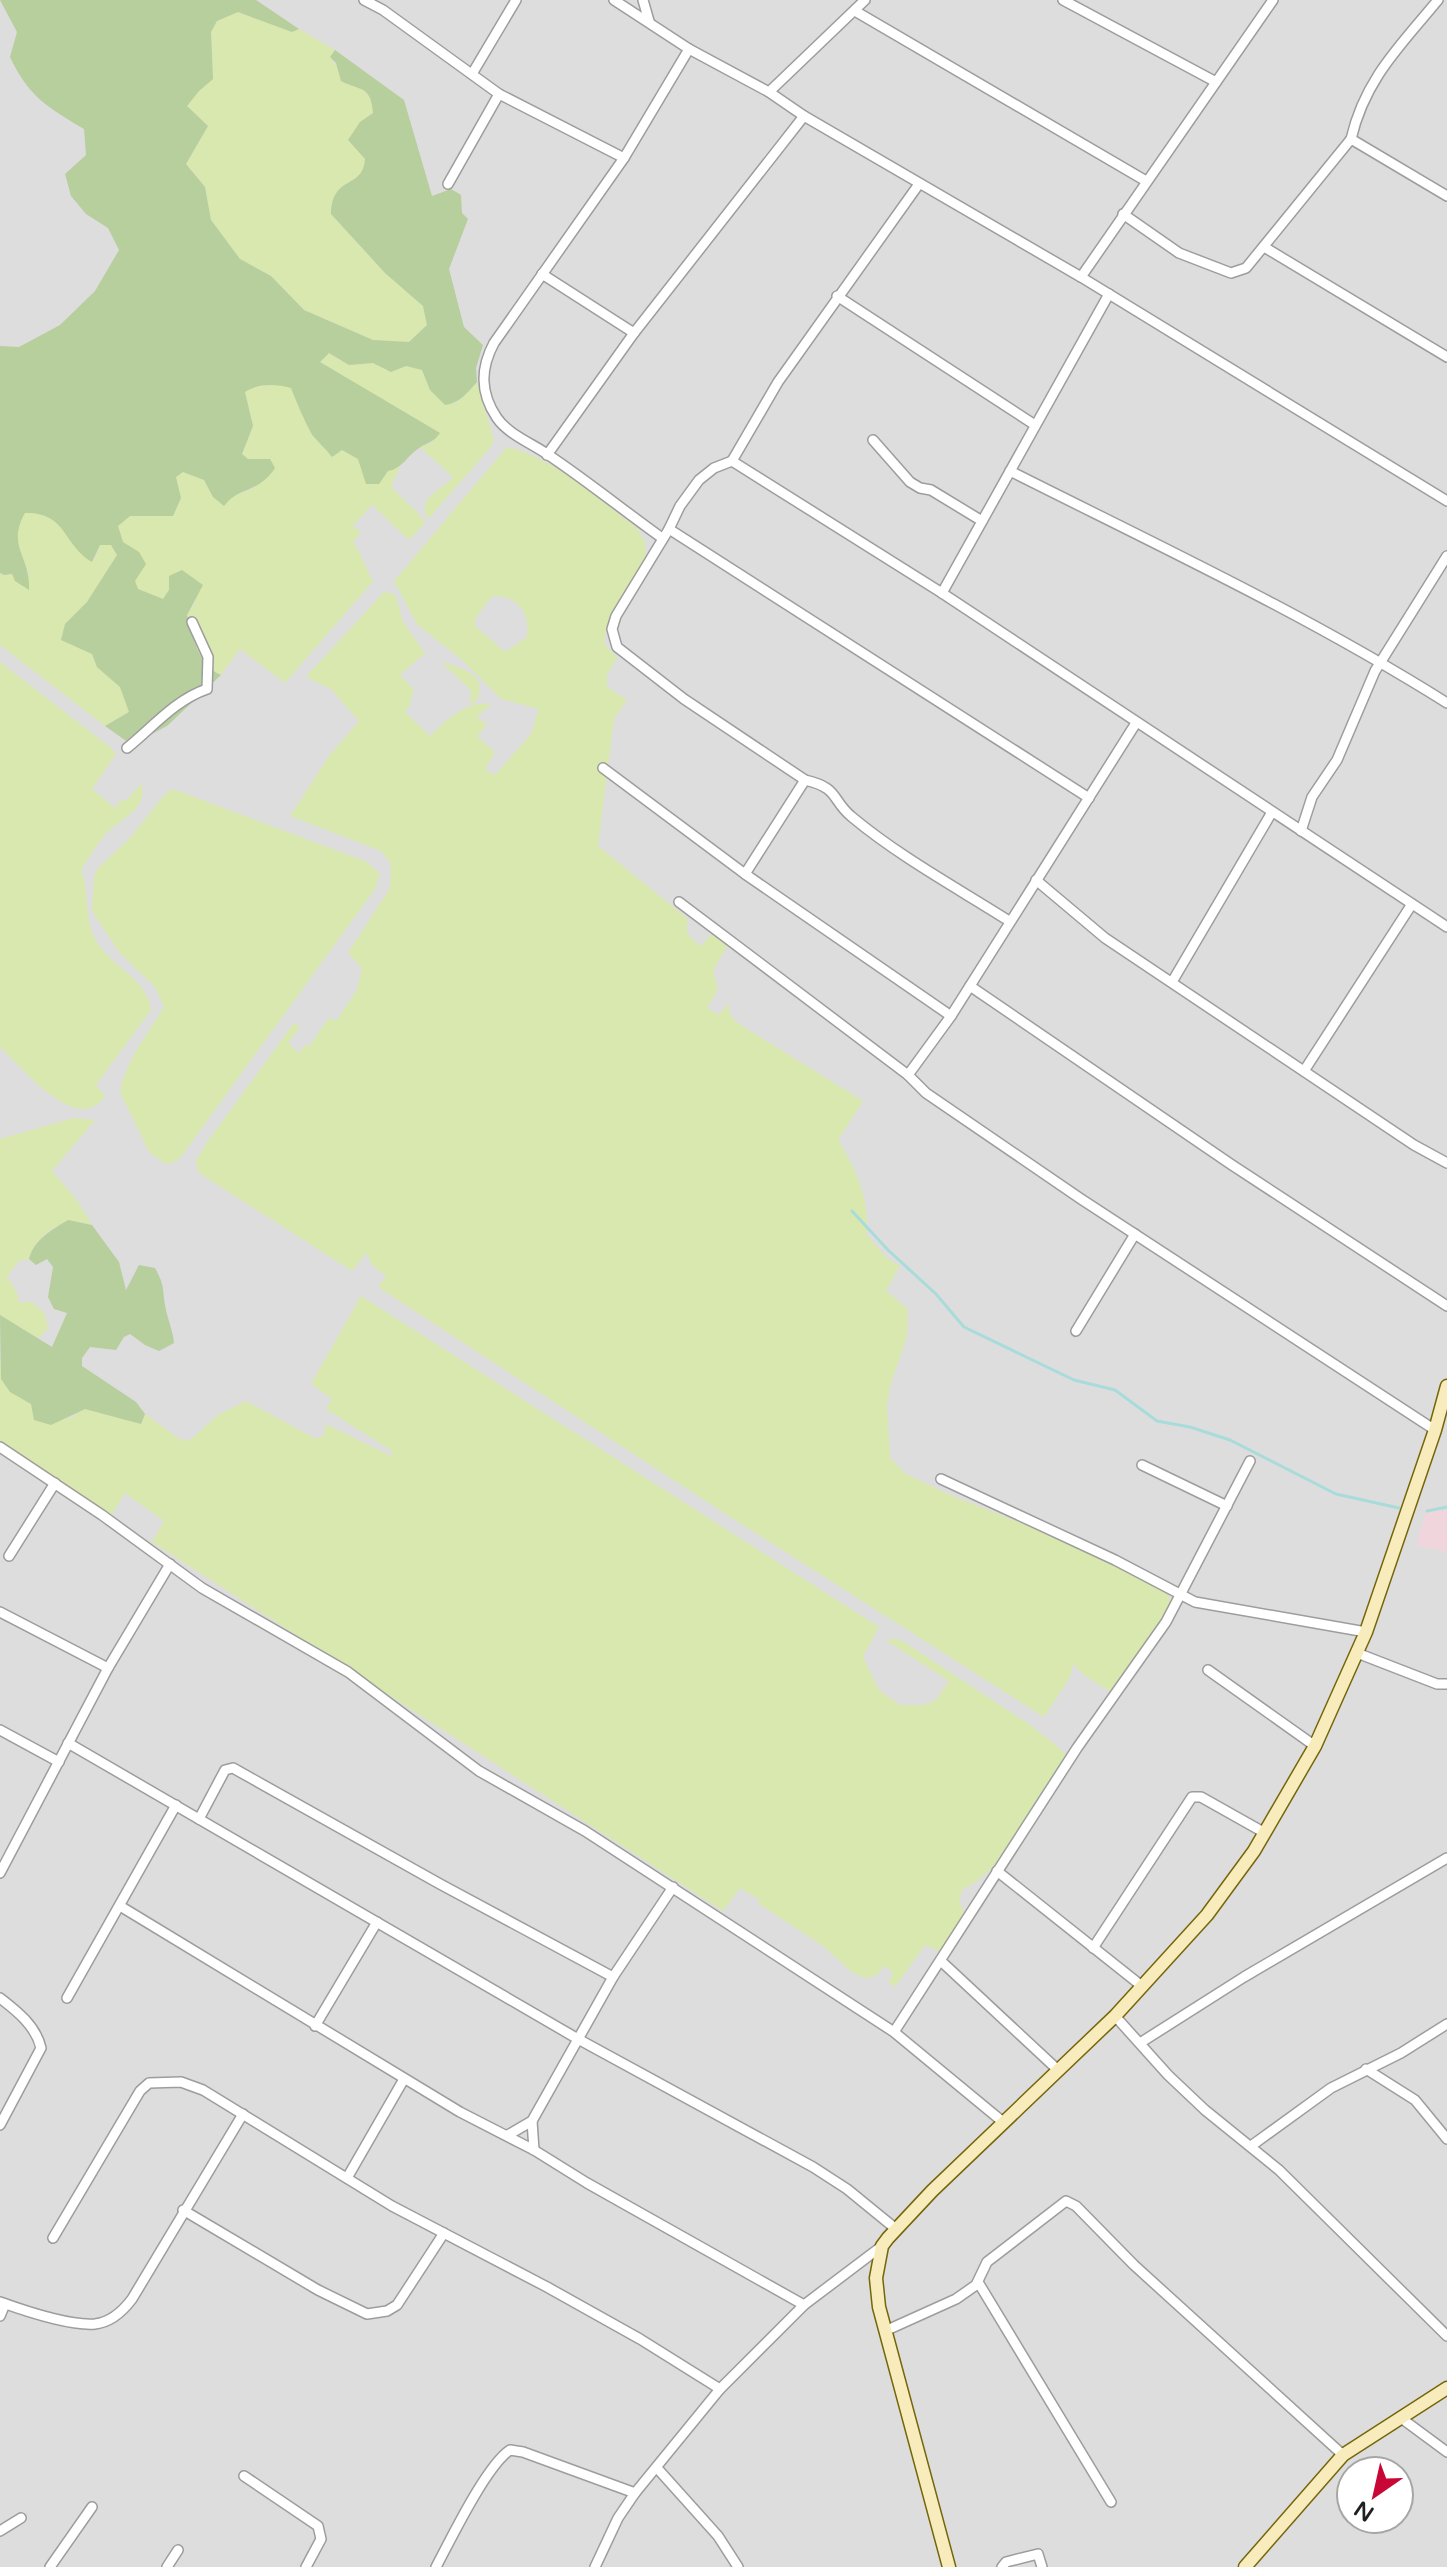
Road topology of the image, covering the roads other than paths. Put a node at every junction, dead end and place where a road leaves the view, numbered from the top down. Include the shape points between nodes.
1 (364, 0) edge
2 (516, 0) edge
3 (614, 0) edge
4 (643, 0) edge
5 (865, 0) edge
6 (1063, 0) edge
7 (1273, 0) edge
8 (1438, 0) edge
9 (855, 11) junction
10 (649, 21) junction
11 (689, 49) junction
12 (472, 74) junction
13 (1216, 82) junction
14 (769, 92) junction
15 (499, 94) junction
16 (804, 116) junction
17 (1351, 139) junction
18 (624, 158) junction
19 (1146, 181) junction
20 (448, 184) dead end
21 (919, 184) junction
22 (1447, 196) edge
23 (1123, 214) junction
24 (1264, 247) junction
25 (542, 274) junction
26 (1081, 277) junction
27 (1109, 294) junction
28 (837, 296) junction
29 (634, 333) junction
30 (1447, 357) edge
31 (1035, 425) junction
32 (873, 440) dead end
33 (547, 455) junction
34 (732, 461) junction
35 (1010, 471) junction
36 (1447, 501) edge
37 (982, 521) junction
38 (669, 529) junction
39 (662, 538) junction
40 (1447, 556) edge
41 (942, 593) junction
42 (192, 622) dead end
43 (1382, 662) junction
44 (1447, 703) edge
45 (1136, 723) junction
46 (127, 748) dead end
47 (603, 768) dead end
48 (805, 780) junction
49 (1089, 798) junction
50 (1272, 812) junction
51 (1301, 831) junction
52 (745, 874) junction
53 (1036, 880) junction
54 (679, 902) dead end
55 (1412, 904) junction
56 (1009, 921) junction
57 (1447, 927) edge
58 (1172, 982) junction
59 (970, 986) junction
60 (951, 1016) junction
61 (1304, 1071) junction
62 (908, 1075) junction
63 (1447, 1163) edge
64 (1135, 1234) junction
65 (1447, 1306) edge
66 (1076, 1331) dead end
67 (1447, 1386) edge
68 (1435, 1430) junction
69 (0, 1447) edge
70 (1250, 1461) dead end
71 (1142, 1465) dead end
72 (941, 1479) dead end
73 (55, 1483) junction
74 (1227, 1506) junction
75 (9, 1556) dead end
76 (170, 1564) junction
77 (1181, 1596) junction
78 (0, 1612) edge
79 (1366, 1632) junction
80 (1357, 1653) junction
81 (108, 1668) junction
82 (1208, 1670) dead end
83 (1447, 1684) edge
84 (0, 1730) edge
85 (68, 1743) junction
86 (1315, 1746) junction
87 (59, 1762) junction
88 (176, 1805) junction
89 (199, 1819) junction
90 (1265, 1833) junction
91 (1447, 1858) edge
92 (3, 1859) edge
93 (997, 1871) junction
94 (0, 1873) edge
95 (673, 1887) junction
96 (120, 1906) junction
97 (377, 1922) junction
98 (1093, 1948) junction
99 (942, 1962) junction
100 (613, 1977) junction
101 (1143, 1987) junction
102 (0, 1998) edge
103 (67, 1998) dead end
104 (1115, 2016) junction
105 (1447, 2024) edge
106 (315, 2026) junction
107 (894, 2032) junction
108 (578, 2039) junction
109 (1140, 2043) junction
110 (1366, 2069) junction
111 (1059, 2071) junction
112 (404, 2079) junction
113 (243, 2114) junction
114 (532, 2121) junction
115 (1003, 2122) junction
116 (0, 2125) edge
117 (508, 2135) junction
118 (1447, 2139) edge
119 (1251, 2146) junction
120 (534, 2150) junction
121 (347, 2178) junction
122 (183, 2210) junction
123 (896, 2229) junction
124 (444, 2233) junction
125 (53, 2238) dead end
126 (882, 2246) junction
127 (978, 2282) junction
128 (2, 2303) edge
129 (804, 2305) junction
130 (0, 2316) edge
131 (885, 2331) junction
132 (1447, 2336) edge
133 (1447, 2388) edge
134 (720, 2389) junction
135 (1401, 2418) junction
136 (1447, 2452) edge
137 (1343, 2455) joint
138 (1335, 2464) edge
139 (657, 2468) junction
140 (244, 2476) dead end
141 (635, 2493) junction
142 (1111, 2502) dead end
143 (92, 2507) dead end
144 (21, 2518) dead end
145 (0, 2531) edge
146 (178, 2550) dead end
147 (50, 2567) edge
148 (167, 2567) edge
149 (306, 2567) edge
150 (436, 2567) edge
151 (595, 2567) edge
152 (738, 2567) edge
153 (949, 2567) edge
154 (1002, 2567) edge
155 (1042, 2567) edge
156 (1245, 2567) edge

1 - 12 street
2 - 12 street
3 - 10 street
4 - 10 street
5 - 9 street
6 - 13 street
7 - 13 street
8 - 17 street via 1377,72
9 - 14 street
9 - 19 street
10 - 11 street
11 - 14 street
11 - 18 street
12 - 15 street
13 - 19 street
14 - 16 street
15 - 18 street
15 - 20 street
16 - 21 street
16 - 29 street
17 - 22 street
17 - 24 street
18 - 25 street
19 - 23 street
21 - 26 street
21 - 28 street
23 - 24 street via 1179,253 1231,273 1246,268
23 - 26 street
24 - 30 street
25 - 29 street
25 - 33 street via 482,369 498,420
26 - 27 street
27 - 31 street
27 - 36 street
28 - 31 street
28 - 34 street
29 - 33 street
31 - 35 street
32 - 37 street via 910,482
33 - 39 street
34 - 38 street via 699,480
34 - 41 street
35 - 37 street
35 - 43 street
37 - 41 street
38 - 39 street
38 - 49 street
39 - 48 street via 616,616 612,629 617,647
40 - 43 street
41 - 45 street
42 - 46 street via 208,657 207,689 176,704
43 - 44 street
43 - 51 street via 1337,760 1312,797
45 - 49 street
45 - 50 street
47 - 52 street
48 - 52 street
48 - 56 street via 820,783 852,818
49 - 53 street
50 - 51 street
50 - 58 street
51 - 55 street
52 - 60 street
53 - 56 street
53 - 58 street via 1105,938
54 - 62 street
55 - 57 street
55 - 61 street
56 - 59 street
58 - 61 street
59 - 60 street
59 - 65 street
60 - 62 street
61 - 63 street
62 - 64 street via 926,1093
64 - 66 street
64 - 68 street
67 - 68 street
68 - 79 street
69 - 73 street
70 - 74 street
71 - 74 street
72 - 77 street
73 - 75 street
73 - 76 street
74 - 77 street
76 - 81 street
76 - 95 street via 226,1603 348,1672 479,1771
77 - 79 street via 1213,1607
77 - 93 street
78 - 81 street
79 - 80 street
80 - 83 street
80 - 86 street
81 - 85 street
82 - 86 street
84 - 87 street
85 - 87 street
85 - 88 street
86 - 90 street
87 - 92 street
88 - 89 street
88 - 96 street
89 - 97 street
89 - 100 street via 225,1770 233,1768
90 - 98 street via 1192,1797
90 - 101 street via 1232,1885
91 - 109 street
92 - 94 street
93 - 98 street
93 - 99 street
95 - 100 street
95 - 107 street
96 - 103 street
96 - 106 street
97 - 106 street
97 - 108 street
98 - 101 street
99 - 107 street
99 - 111 street
100 - 108 street
101 - 104 street
102 - 116 street via 28,2022 41,2048
104 - 109 street
104 - 111 street
105 - 110 street
106 - 112 street
107 - 115 street
108 - 114 street
108 - 123 street via 813,2167
109 - 119 street via 1205,2110
110 - 118 street via 1415,2100
110 - 119 street
111 - 115 street
112 - 117 street
112 - 121 street
113 - 121 street
113 - 122 street
113 - 125 street via 181,2082 149,2083
114 - 117 street
114 - 120 street
115 - 123 street
117 - 120 street
119 - 132 street
120 - 129 street
121 - 124 street
122 - 124 street via 367,2314 397,2305
122 - 128 street via 132,2299 111,2319 78,2322
123 - 126 street
124 - 134 street via 640,2339
126 - 129 street
126 - 131 street via 876,2278
127 - 131 street via 956,2299
127 - 137 street via 987,2262 1066,2201
127 - 142 street
128 - 130 street
129 - 134 street
131 - 153 street
133 - 135 street
134 - 139 street
135 - 136 street
135 - 137 street
138 - 156 street
139 - 141 street
139 - 152 street via 718,2536
140 - 149 street via 318,2526 321,2539
141 - 150 street via 510,2450 471,2501
141 - 151 street
143 - 147 street
144 - 145 street
146 - 148 street
154 - 155 street via 1038,2554

